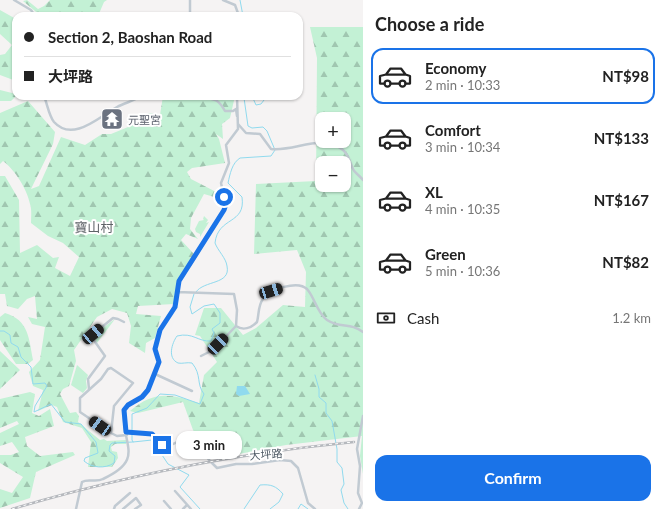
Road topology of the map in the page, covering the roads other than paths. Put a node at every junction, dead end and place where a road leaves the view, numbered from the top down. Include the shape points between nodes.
1 (14, 0) edge
2 (190, 0) edge
3 (223, 0) edge
4 (32, 12) edge
5 (190, 12) edge
6 (237, 12) edge
7 (46, 100) edge
8 (136, 100) edge
9 (217, 100) edge
10 (237, 100) edge
11 (238, 124) junction
12 (363, 180) edge
13 (177, 292) junction
14 (124, 322) dead end
15 (236, 326) junction
16 (363, 332) edge
17 (202, 356) dead end
18 (155, 374) junction
19 (89, 389) junction
20 (192, 391) dead end
21 (363, 416) edge
22 (111, 433) junction
23 (127, 434) junction
24 (175, 491) dead end
25 (130, 493) dead end
26 (164, 502) dead end
27 (187, 506) junction
28 (76, 509) edge
29 (114, 509) edge
30 (123, 509) edge
31 (135, 509) edge
32 (171, 509) edge
33 (183, 509) edge
34 (191, 509) edge
35 (316, 509) edge
36 (359, 509) edge

1 - 4 street
2 - 5 street
3 - 6 street via 235,5
7 - 8 street via 54,121 74,130 86,126 116,107
9 - 11 street via 225,111 236,109
10 - 11 street
11 - 12 street via 246,133 260,134 270,148 274,149 291,149 318,143 331,144 343,150 354,171
11 - 13 street via 238,129 225,147 228,162 221,183 226,204 224,210 179,281
13 - 15 street via 234,294
13 - 18 street via 175,308 162,326 155,349 159,362
14 - 19 street via 113,318 92,335 105,354 88,379
15 - 16 street via 247,329 257,322 261,301 266,294 299,285 306,289 327,320 339,326 353,326
15 - 17 street via 213,350
18 - 20 street
18 - 23 street via 143,396 124,410
19 - 22 street via 80,398 80,412
19 - 22 street via 109,368 133,384 114,406
21 - 36 street via 357,449 360,466 358,493 362,503
22 - 23 street via 117,436
23 - 28 street via 129,456 124,467 102,480 82,482
23 - 35 street, 大坪路 via 152,434 166,446 186,438 192,439 217,468 236,464 291,461 298,468 308,503
24 - 27 street
25 - 29 street
26 - 32 street
27 - 33 street
27 - 34 street
30 - 31 street via 136,498 141,505

